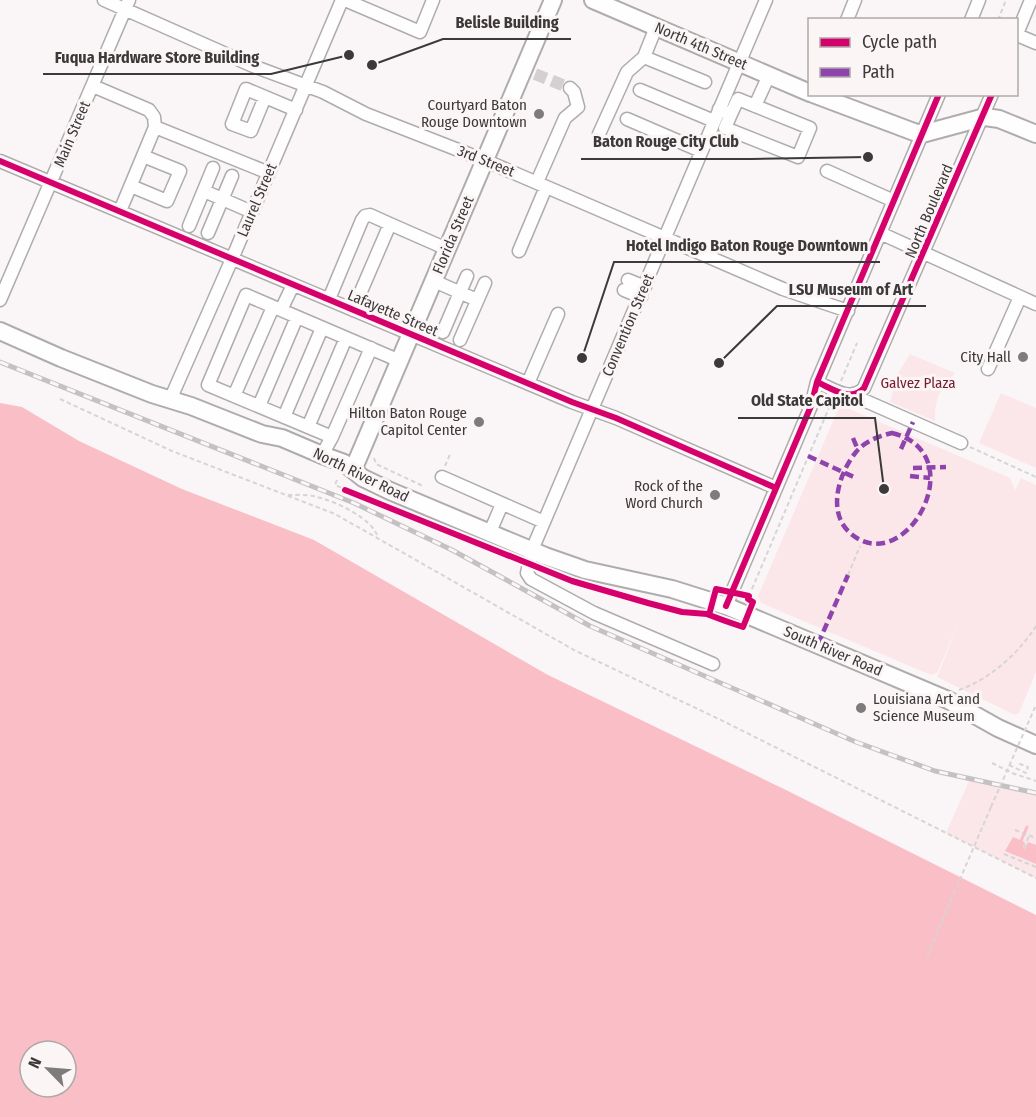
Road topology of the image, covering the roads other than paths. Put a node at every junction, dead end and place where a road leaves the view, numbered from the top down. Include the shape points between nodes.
1 (104, 0) edge
2 (344, 0) edge
3 (553, 0) edge
4 (593, 0) edge
5 (766, 0) edge
6 (855, 0) edge
7 (979, 0) edge
8 (1031, 0) edge
9 (430, 1) edge
10 (127, 4) edge
11 (848, 18) edge
12 (972, 18) edge
13 (656, 27) junction
14 (1018, 32) edge
15 (1018, 35) edge
16 (1036, 43) edge
17 (644, 57) junction
18 (739, 62) junction
19 (769, 75) junction
20 (705, 82) dead end
21 (93, 86) junction
22 (306, 86) junction
23 (570, 88) dead end
24 (640, 90) dead end
25 (808, 92) edge
26 (818, 96) edge
27 (938, 96) edge
28 (991, 96) edge
29 (265, 97) dead end
30 (755, 106) junction
31 (296, 110) junction
32 (731, 114) junction
33 (716, 115) junction
34 (982, 117) junction
35 (627, 119) dead end
36 (155, 127) junction
37 (599, 134) dead end
38 (922, 134) junction
39 (1036, 134) edge
40 (702, 151) junction
41 (143, 156) junction
42 (484, 160) junction
43 (0, 161) edge
44 (213, 168) dead end
45 (827, 171) dead end
46 (269, 173) junction
47 (232, 176) dead end
48 (51, 182) junction
49 (542, 184) junction
50 (131, 186) junction
51 (204, 191) junction
52 (222, 199) junction
53 (894, 201) junction
54 (120, 211) junction
55 (252, 212) junction
56 (390, 224) junction
57 (189, 226) dead end
58 (880, 233) junction
59 (208, 234) dead end
60 (664, 237) junction
61 (447, 249) junction
62 (519, 251) dead end
63 (924, 253) junction
64 (232, 259) junction
65 (467, 276) dead end
66 (434, 281) junction
67 (485, 283) dead end
68 (293, 285) junction
69 (626, 285) dead end
70 (643, 292) junction
71 (460, 293) junction
72 (1020, 297) junction
73 (328, 299) junction
74 (0, 300) edge
75 (477, 300) junction
76 (1036, 304) edge
77 (277, 308) junction
78 (353, 310) junction
79 (848, 311) junction
80 (558, 314) dead end
81 (297, 317) junction
82 (322, 328) junction
83 (0, 331) edge
84 (443, 332) dead end
85 (411, 334) junction
86 (346, 338) junction
87 (460, 340) dead end
88 (371, 348) junction
89 (399, 361) junction
90 (988, 369) dead end
91 (817, 382) junction
92 (528, 383) junction
93 (852, 395) junction
94 (234, 396) junction
95 (170, 400) junction
96 (259, 406) junction
97 (592, 408) junction
98 (284, 417) junction
99 (308, 427) junction
100 (332, 437) junction
101 (962, 443) road end
102 (322, 454) junction
103 (353, 470) junction
104 (442, 477) dead end
105 (777, 488) junction
106 (502, 504) junction
107 (544, 522) junction
108 (490, 532) junction
109 (532, 550) junction
110 (729, 599) junction
111 (713, 664) dead end
112 (1036, 745) edge

1 - 10 street, 3rd Street
2 - 9 street via 420,32
2 - 22 street, Laurel Street
3 - 42 main road, Florida Street via 529,72
4 - 13 main road, North 4th Street
5 - 18 street, Convention Street
6 - 11 street
7 - 12 street
8 - 14 street
10 - 21 street, Main Street
10 - 22 street, 3rd Street via 253,66
13 - 17 street
13 - 18 main road, North 4th Street
15 - 16 street
17 - 20 street
17 - 37 street via 627,72
18 - 19 main road, North 4th Street
18 - 33 street, Convention Street
19 - 25 main road, North 4th Street
19 - 30 street
21 - 36 street via 149,110
21 - 48 street, Main Street
22 - 31 street, Laurel Street
22 - 42 street, 3rd Street
23 - 49 street via 578,107 565,118
24 - 33 street
26 - 38 main road, North 4th Street
27 - 38 street
28 - 34 street, North Boulevard
29 - 31 street
30 - 32 street via 738,99
30 - 32 street via 810,128 798,157 725,129
31 - 46 street, Laurel Street
32 - 33 street
33 - 40 street, Convention Street
34 - 38 main road
34 - 39 main road
34 - 63 street, North Boulevard
35 - 40 street
36 - 41 street
36 - 46 street
38 - 53 street
40 - 60 street, Convention Street
41 - 50 street
41 - 50 street via 180,171 167,201
42 - 49 street, 3rd Street
42 - 61 main road, Florida Street
43 - 48 street, Lafayette Street
44 - 51 street
45 - 53 street
46 - 55 street, Laurel Street
47 - 52 street
48 - 54 street, Lafayette Street
48 - 74 street, Main Street
49 - 60 street, 3rd Street
49 - 62 street
50 - 54 street
51 - 52 street
51 - 57 street
52 - 55 street
52 - 59 street
53 - 58 street
54 - 64 street, Lafayette Street
55 - 64 street, Laurel Street
56 - 61 street
56 - 73 street via 370,215 363,218
56 - 78 street
58 - 63 street
58 - 79 street
60 - 70 street, Convention Street
60 - 79 street, 3rd Street via 783,289
61 - 66 main road, Florida Street
63 - 72 street
63 - 93 street, North Boulevard via 866,385
64 - 68 street, Lafayette Street
64 - 95 street, Laurel Street
65 - 71 street
66 - 71 street
66 - 85 main road, Florida Street
67 - 75 street
68 - 73 street, Lafayette Street
68 - 77 street
69 - 70 street
70 - 97 street, Convention Street
71 - 75 street
71 - 84 street
72 - 76 street
72 - 90 street
73 - 78 street, Lafayette Street
75 - 87 street
77 - 81 street
77 - 94 street
77 - 94 street via 246,295 208,385
78 - 85 street, Lafayette Street
79 - 91 street
80 - 92 street
81 - 82 street
81 - 96 street
82 - 86 street
82 - 98 street
83 - 95 main road, North River Road
85 - 89 main road, Florida Street
85 - 92 street, Lafayette Street
86 - 88 street
86 - 99 street
88 - 89 street
88 - 100 street
89 - 103 main road, Florida Street
91 - 93 street
91 - 105 street
92 - 97 street, Lafayette Street
93 - 101 street
94 - 96 street
95 - 102 main road, North River Road
96 - 98 street
97 - 105 street, Lafayette Street
97 - 107 street, Convention Street
98 - 99 street
99 - 100 street
100 - 102 street
102 - 103 main road, North River Road
103 - 108 main road, North River Road via 363,478
104 - 106 street
105 - 110 street
106 - 107 street
106 - 108 street
107 - 109 street, Convention Street
108 - 109 main road, North River Road
109 - 110 main road, North River Road via 579,568
109 - 111 street via 527,573 531,579 585,609
110 - 112 main road, South River Road via 748,615 948,700

